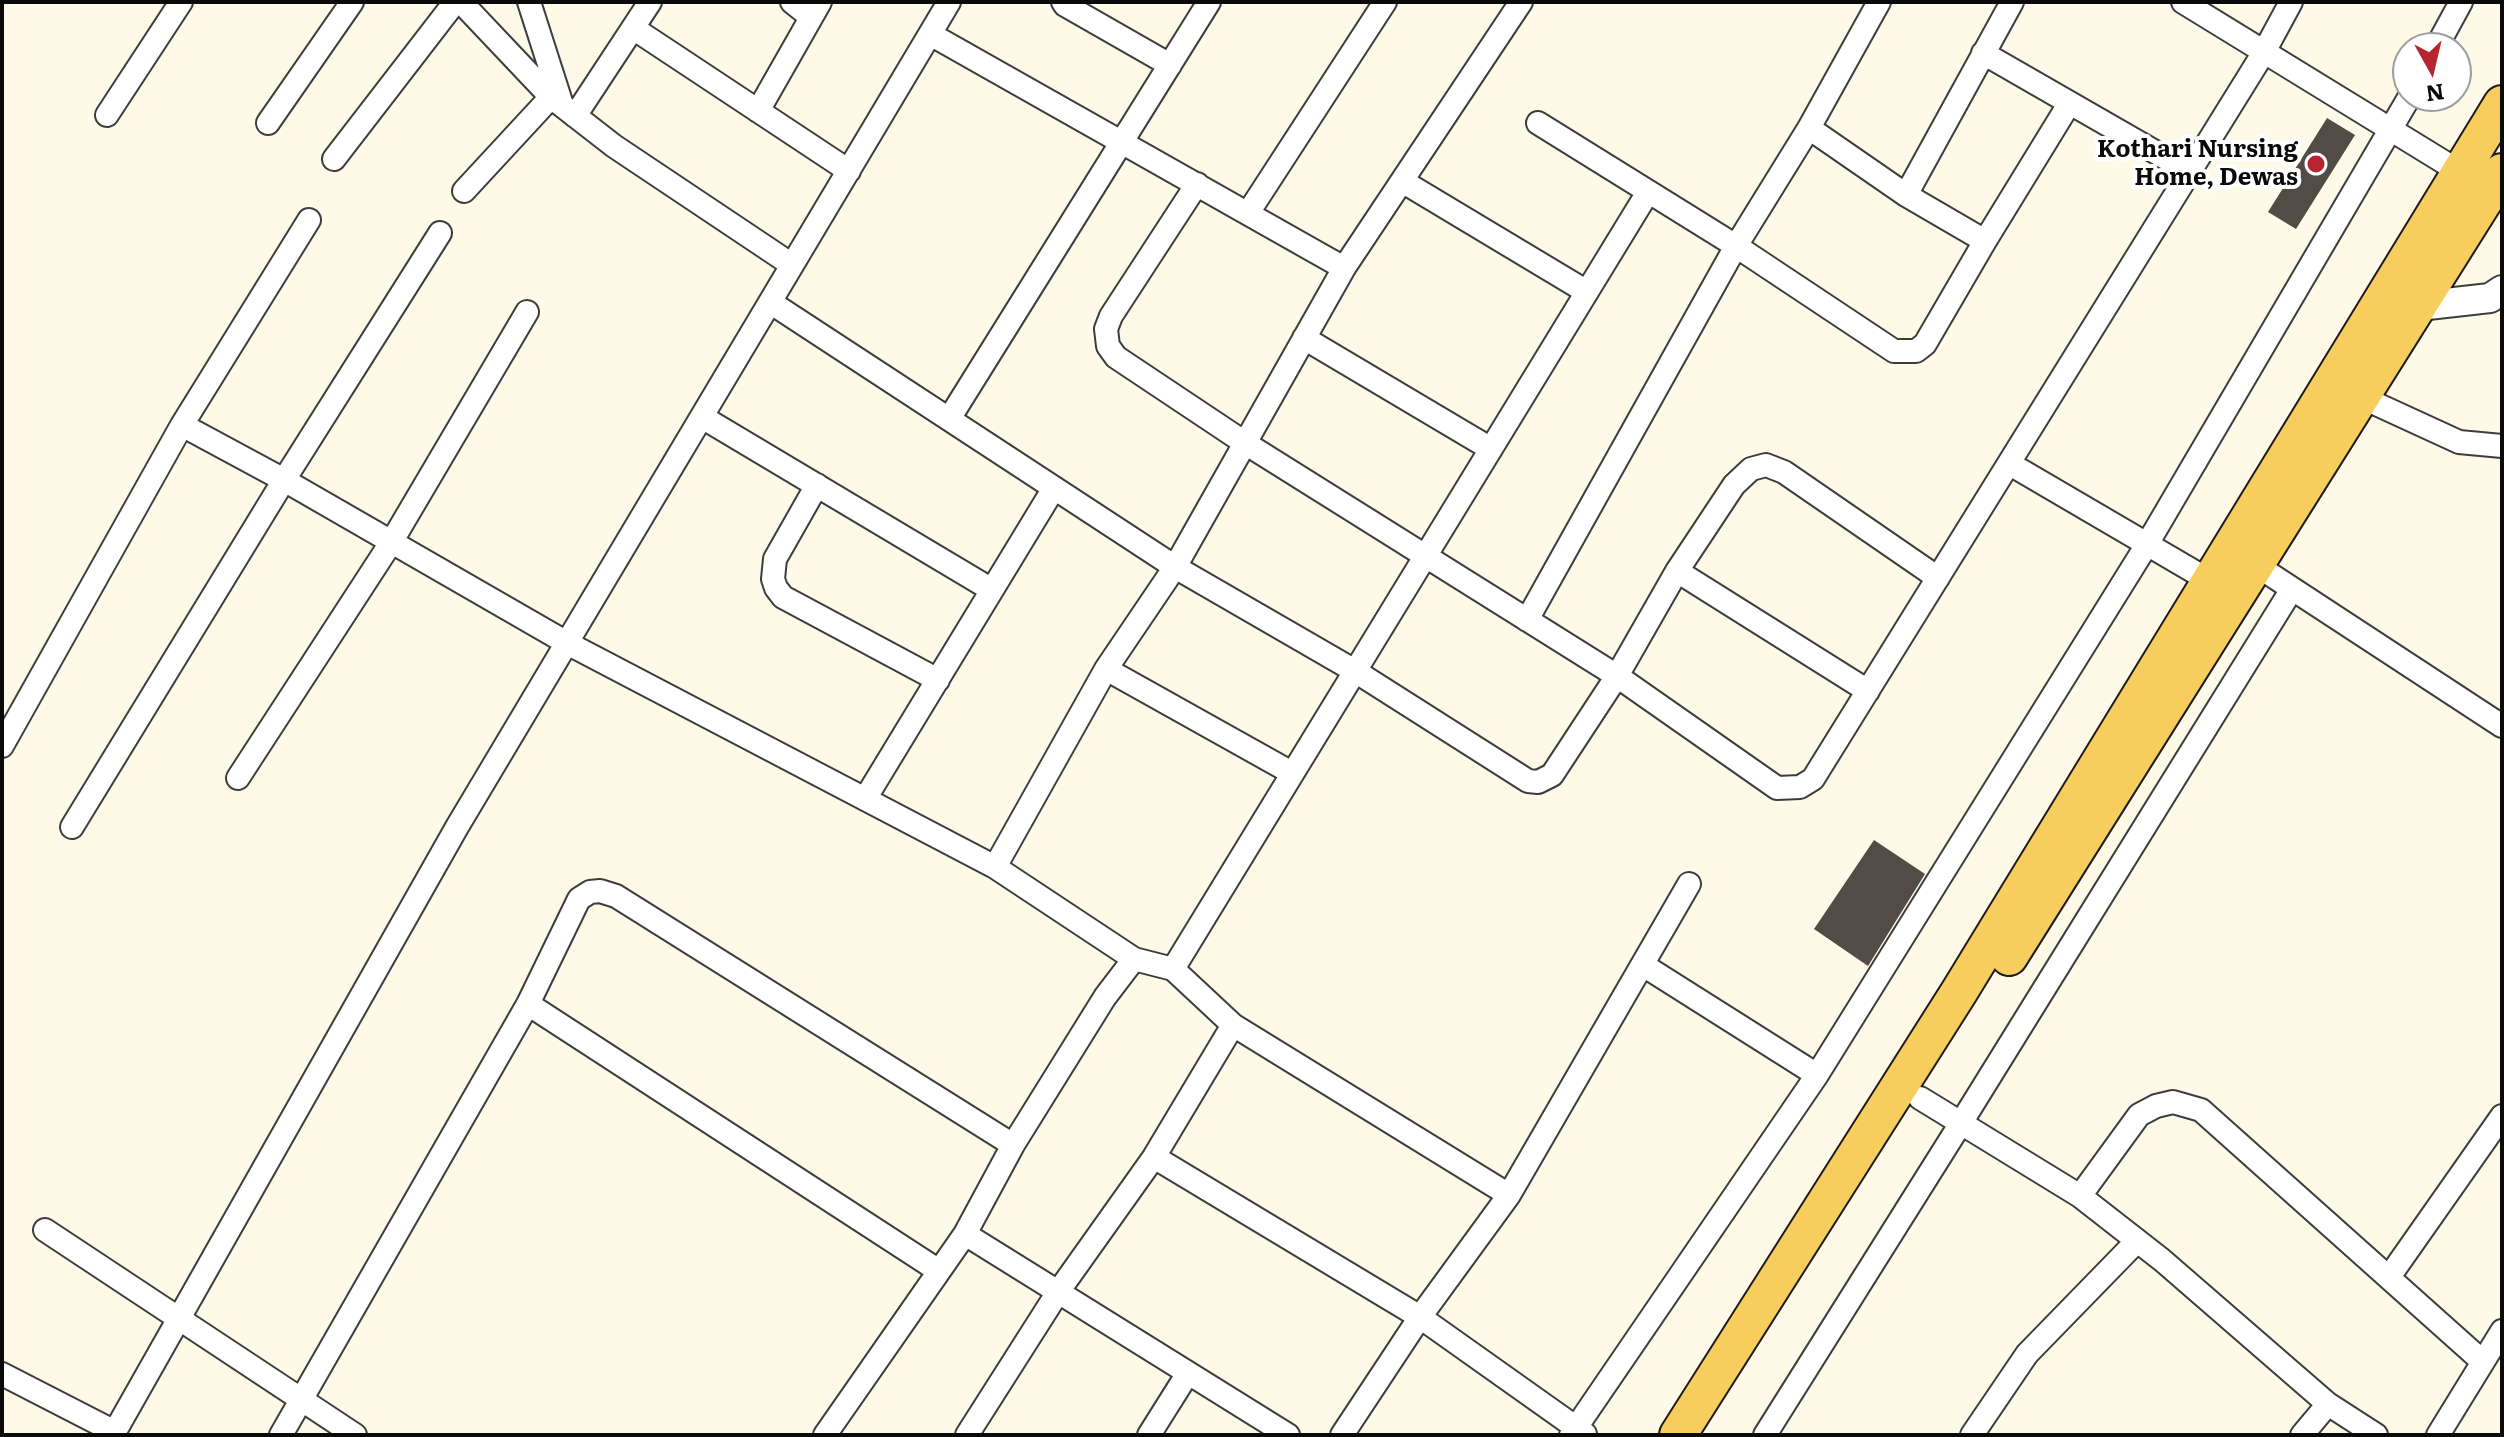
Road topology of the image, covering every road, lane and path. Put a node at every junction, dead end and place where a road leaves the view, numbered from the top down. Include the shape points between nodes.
1 (181, 2) edge
2 (352, 2) edge
3 (455, 2) edge
4 (461, 2) edge
5 (529, 2) edge
6 (650, 2) edge
7 (792, 2) edge
8 (949, 2) edge
9 (1063, 2) edge
10 (1209, 2) edge
11 (1385, 2) edge
12 (1879, 2) edge
13 (2012, 2) edge
14 (2183, 2) edge
15 (2291, 2) edge
16 (2461, 2) edge
17 (1513, 5) edge
18 (816, 10) edge
19 (633, 28) junction
20 (2445, 32) edge
21 (930, 34) junction
22 (2264, 52) junction
23 (1983, 53) junction
24 (1170, 65) junction
25 (2069, 104) junction
26 (2502, 104) edge
27 (563, 106) junction
28 (758, 111) junction
29 (2401, 112) edge
30 (107, 115) dead end
31 (268, 123) dead end
32 (1538, 123) dead end
33 (1809, 128) junction
34 (2391, 130) junction
35 (1121, 141) junction
36 (334, 159) dead end
37 (849, 171) junction
38 (2190, 172) junction
39 (2460, 172) junction
40 (2502, 172) edge
41 (1402, 181) junction
42 (1197, 184) junction
43 (464, 191) dead end
44 (1648, 192) junction
45 (1906, 195) junction
46 (1248, 213) junction
47 (309, 220) dead end
48 (440, 233) dead end
49 (1985, 241) junction
50 (1736, 246) junction
51 (792, 265) junction
52 (1344, 268) junction
53 (2502, 290) edge
54 (1587, 292) junction
55 (770, 302) junction
56 (2419, 306) junction
57 (527, 312) dead end
58 (1304, 338) junction
59 (2361, 397) junction
60 (702, 417) junction
61 (949, 419) junction
62 (182, 425) junction
63 (1245, 443) junction
64 (2502, 446) edge
65 (1491, 449) junction
66 (2010, 464) junction
67 (284, 480) junction
68 (817, 485) junction
69 (1054, 488) junction
70 (392, 541) junction
71 (2146, 546) junction
72 (1425, 556) junction
73 (2256, 565) junction
74 (1175, 567) junction
75 (1677, 571) junction
76 (1938, 578) junction
77 (2210, 581) junction
78 (2292, 589) junction
79 (992, 590) junction
80 (1527, 620) junction
81 (567, 643) junction
82 (1106, 669) junction
83 (1355, 671) junction
84 (1617, 676) junction
85 (938, 680) junction
86 (1868, 691) junction
87 (2502, 726) edge
88 (2, 746) edge
89 (1292, 773) junction
90 (238, 778) dead end
91 (865, 799) junction
92 (72, 827) dead end
93 (995, 867) junction
94 (1689, 884) dead end
95 (1134, 959) junction
96 (1643, 965) junction
97 (1173, 969) junction
98 (528, 1004) junction
99 (1233, 1025) junction
100 (1817, 1075) junction
101 (1920, 1098) junction
102 (2502, 1116) edge
103 (1961, 1123) junction
104 (1013, 1145) junction
105 (1154, 1157) junction
106 (1509, 1195) junction
107 (2080, 1196) junction
108 (45, 1230) dead end
109 (965, 1234) junction
110 (2137, 1241) junction
111 (939, 1271) junction
112 (2389, 1277) junction
113 (1058, 1292) junction
114 (1420, 1317) junction
115 (180, 1319) junction
116 (2502, 1331) edge
117 (2482, 1361) junction
118 (1188, 1373) junction
119 (2, 1374) edge
120 (302, 1399) junction
121 (2328, 1404) junction
122 (1578, 1432) edge
123 (114, 1434) edge
124 (281, 1435) edge
125 (355, 1435) edge
126 (825, 1435) edge
127 (967, 1435) edge
128 (1149, 1435) edge
129 (1288, 1435) edge
130 (1342, 1435) edge
131 (1678, 1435) edge
132 (1706, 1435) edge
133 (1765, 1435) edge
134 (1972, 1435) edge
135 (2302, 1435) edge
136 (2376, 1435) edge
137 (2438, 1435) edge

1 - 30 street
2 - 31 street
3 - 36 street
4 - 27 street
5 - 27 street
6 - 19 street
7 - 18 street
8 - 21 street
9 - 24 street
10 - 24 street
11 - 46 street
12 - 33 street
13 - 23 street
14 - 22 street
15 - 22 street
16 - 20 street
17 - 41 street
18 - 28 street
19 - 27 street
19 - 28 street
21 - 35 street
21 - 37 street
22 - 34 street
22 - 38 street
23 - 25 street
23 - 45 street
24 - 35 street
25 - 38 street
25 - 49 street
26 - 39 main road
27 - 43 street
27 - 51 street
28 - 37 street
29 - 34 street
32 - 44 street
33 - 45 street
33 - 50 street
34 - 39 street
34 - 71 street
35 - 42 street
35 - 61 street
37 - 51 street
38 - 66 street
39 - 77 main road
40 - 56 main road
41 - 52 street
41 - 54 street
42 - 46 street
42 - 63 street via 1111,316 1108,346 1116,357
44 - 50 street
44 - 54 street
45 - 49 street
46 - 52 street
47 - 62 street
48 - 67 street
49 - 50 street via 1916,351 1894,351
50 - 80 street
51 - 55 street
52 - 58 street
53 - 56 street via 2490,298
54 - 65 street
55 - 60 street
55 - 61 street
56 - 59 main road
57 - 70 street
58 - 63 street
58 - 65 street
59 - 64 street via 2459,442
59 - 73 main road
60 - 68 street
60 - 81 street
61 - 69 street
62 - 67 street
62 - 88 street
63 - 72 street
63 - 74 street
65 - 72 street
66 - 71 street
66 - 76 street
67 - 70 street
67 - 92 street
68 - 79 street
68 - 85 street via 775,559 776,588 783,597
69 - 74 street
69 - 79 street
70 - 81 street
70 - 90 street
71 - 77 street
71 - 100 street
72 - 80 street
72 - 83 street
73 - 78 street
73 - 101 main road
74 - 82 street
74 - 83 street
75 - 76 street via 1734,485 1751,469 1766,465 1784,472
75 - 84 street
75 - 86 street
76 - 86 street
77 - 131 main road via 1959,992
78 - 87 street
78 - 103 street
79 - 85 street
80 - 84 street
81 - 91 street
81 - 115 street via 457,827
82 - 89 street
82 - 93 street
83 - 84 street via 1528,781 1538,782 1552,775
83 - 89 street
84 - 86 street via 1777,788 1800,787 1813,779
85 - 91 street
89 - 97 street
91 - 93 street
93 - 95 street
94 - 96 street
95 - 97 street
95 - 104 street
96 - 100 street
96 - 106 street
97 - 99 street
98 - 104 street via 579,899 600,891 616,896
98 - 111 street
98 - 120 street
99 - 105 street
99 - 106 street
100 - 122 street
101 - 103 street
101 - 132 main road
102 - 112 street
103 - 107 street
103 - 133 street
104 - 109 street
105 - 113 street
105 - 114 street
106 - 114 street
107 - 110 street
107 - 112 street via 2139,1115 2173,1102 2201,1110
108 - 115 street
109 - 111 street
109 - 113 street
110 - 121 street
110 - 134 street via 2027,1354
111 - 126 street
112 - 117 street
113 - 118 street
113 - 127 street
114 - 122 street
114 - 130 street
115 - 120 street
115 - 123 street
116 - 117 street
117 - 137 street
118 - 128 street
118 - 129 street
119 - 123 street
120 - 124 street
120 - 125 street
121 - 135 street
121 - 136 street

